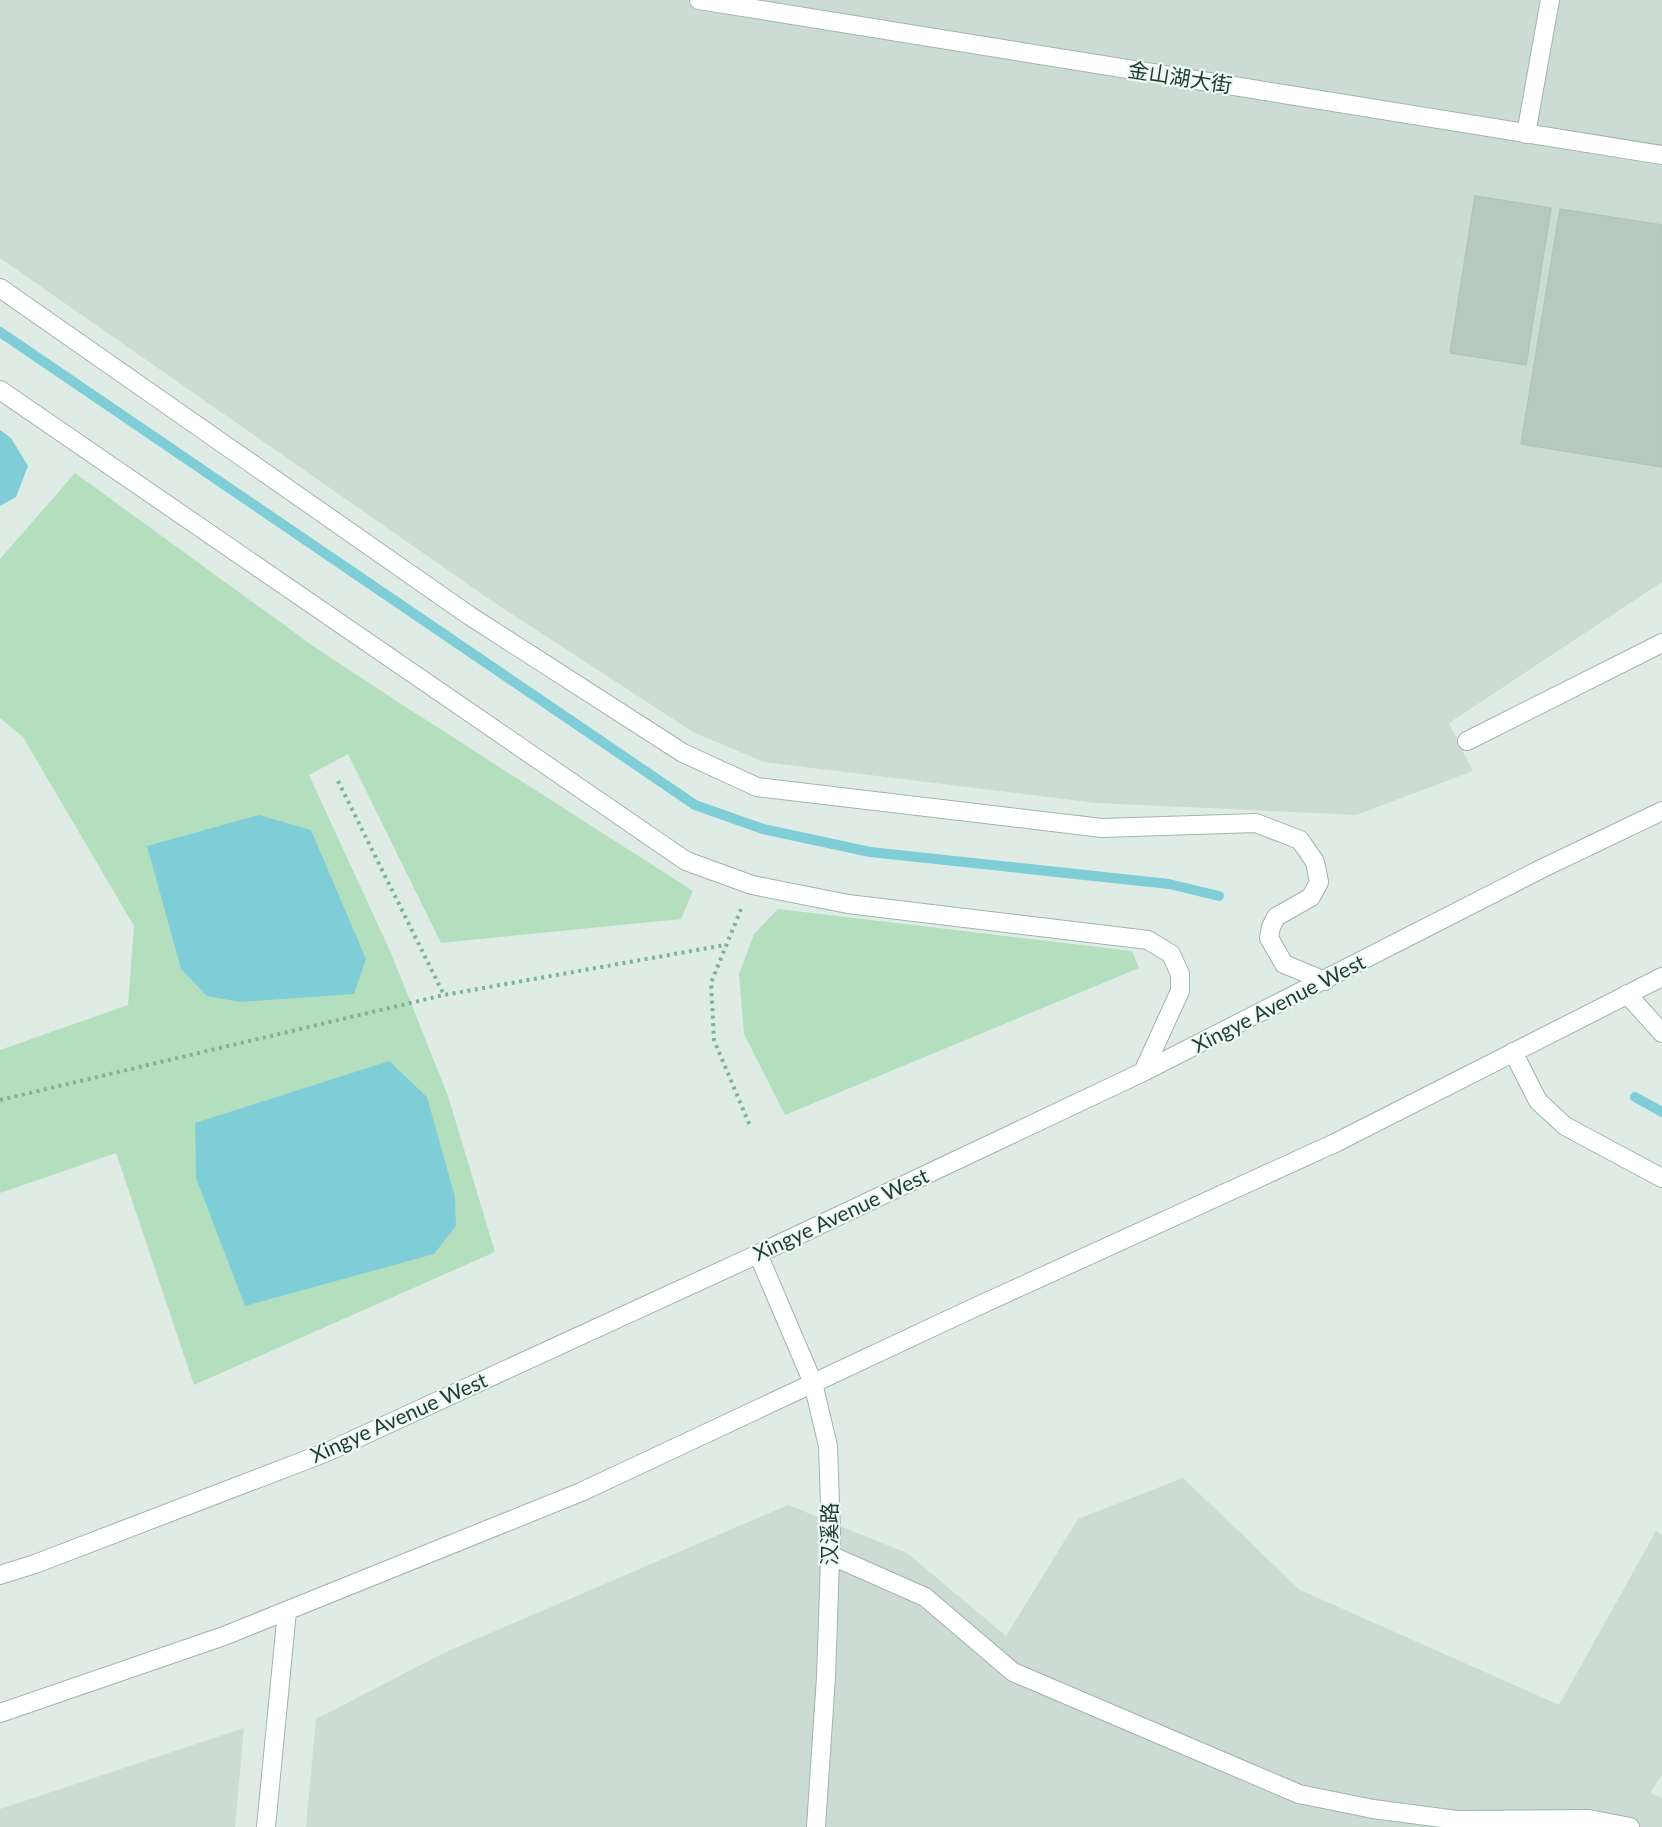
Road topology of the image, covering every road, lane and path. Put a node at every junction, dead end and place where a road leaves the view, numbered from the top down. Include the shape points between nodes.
1 (699, 0) edge
2 (1550, 0) edge
3 (1526, 134) junction
4 (1662, 155) edge
5 (0, 288) edge
6 (0, 390) edge
7 (1662, 643) edge
8 (1467, 741) dead end
9 (338, 781) dead end
10 (1662, 812) edge
11 (752, 885) junction
12 (725, 945) junction
13 (1662, 976) edge
14 (1325, 981) junction
15 (1627, 994) junction
16 (444, 995) junction
17 (1662, 1033) edge
18 (1514, 1052) junction
19 (1143, 1072) junction
20 (0, 1100) edge
21 (750, 1126) dead end
22 (1662, 1178) edge
23 (758, 1254) junction
24 (813, 1383) junction
25 (830, 1555) junction
26 (0, 1575) edge
27 (287, 1611) junction
28 (0, 1713) edge
29 (266, 1827) edge
30 (816, 1827) edge
31 (1630, 1827) edge

1 - 3 street, 金山湖大街
2 - 3 street
3 - 4 street, 金山湖大街
5 - 14 street via 470,616 682,753 757,787 1102,828 1256,823 1300,840 1315,862 1319,882 1311,897 1276,917 1269,938 1284,964
6 - 11 street via 686,861
7 - 8 street
9 - 16 path
10 - 14 street, Xingye Avenue West via 1543,868
11 - 12 path
11 - 19 street via 848,904 1148,940 1172,954 1180,974 1180,991
12 - 16 path
12 - 21 path via 711,983 714,1041
13 - 15 street
14 - 19 street, Xingye Avenue West
15 - 17 street
15 - 18 street
16 - 20 path
18 - 22 street via 1538,1101 1565,1126
18 - 24 street via 1335,1143
19 - 23 street, Xingye Avenue West
23 - 24 street, 汉溪路
23 - 26 street, Xingye Avenue West via 327,1452
24 - 25 street, 汉溪路 via 828,1446
24 - 27 street via 581,1492
25 - 30 street, 汉溪路
25 - 31 street via 925,1597 1013,1672 1299,1794 1457,1820 1588,1819
27 - 28 street
27 - 29 street

